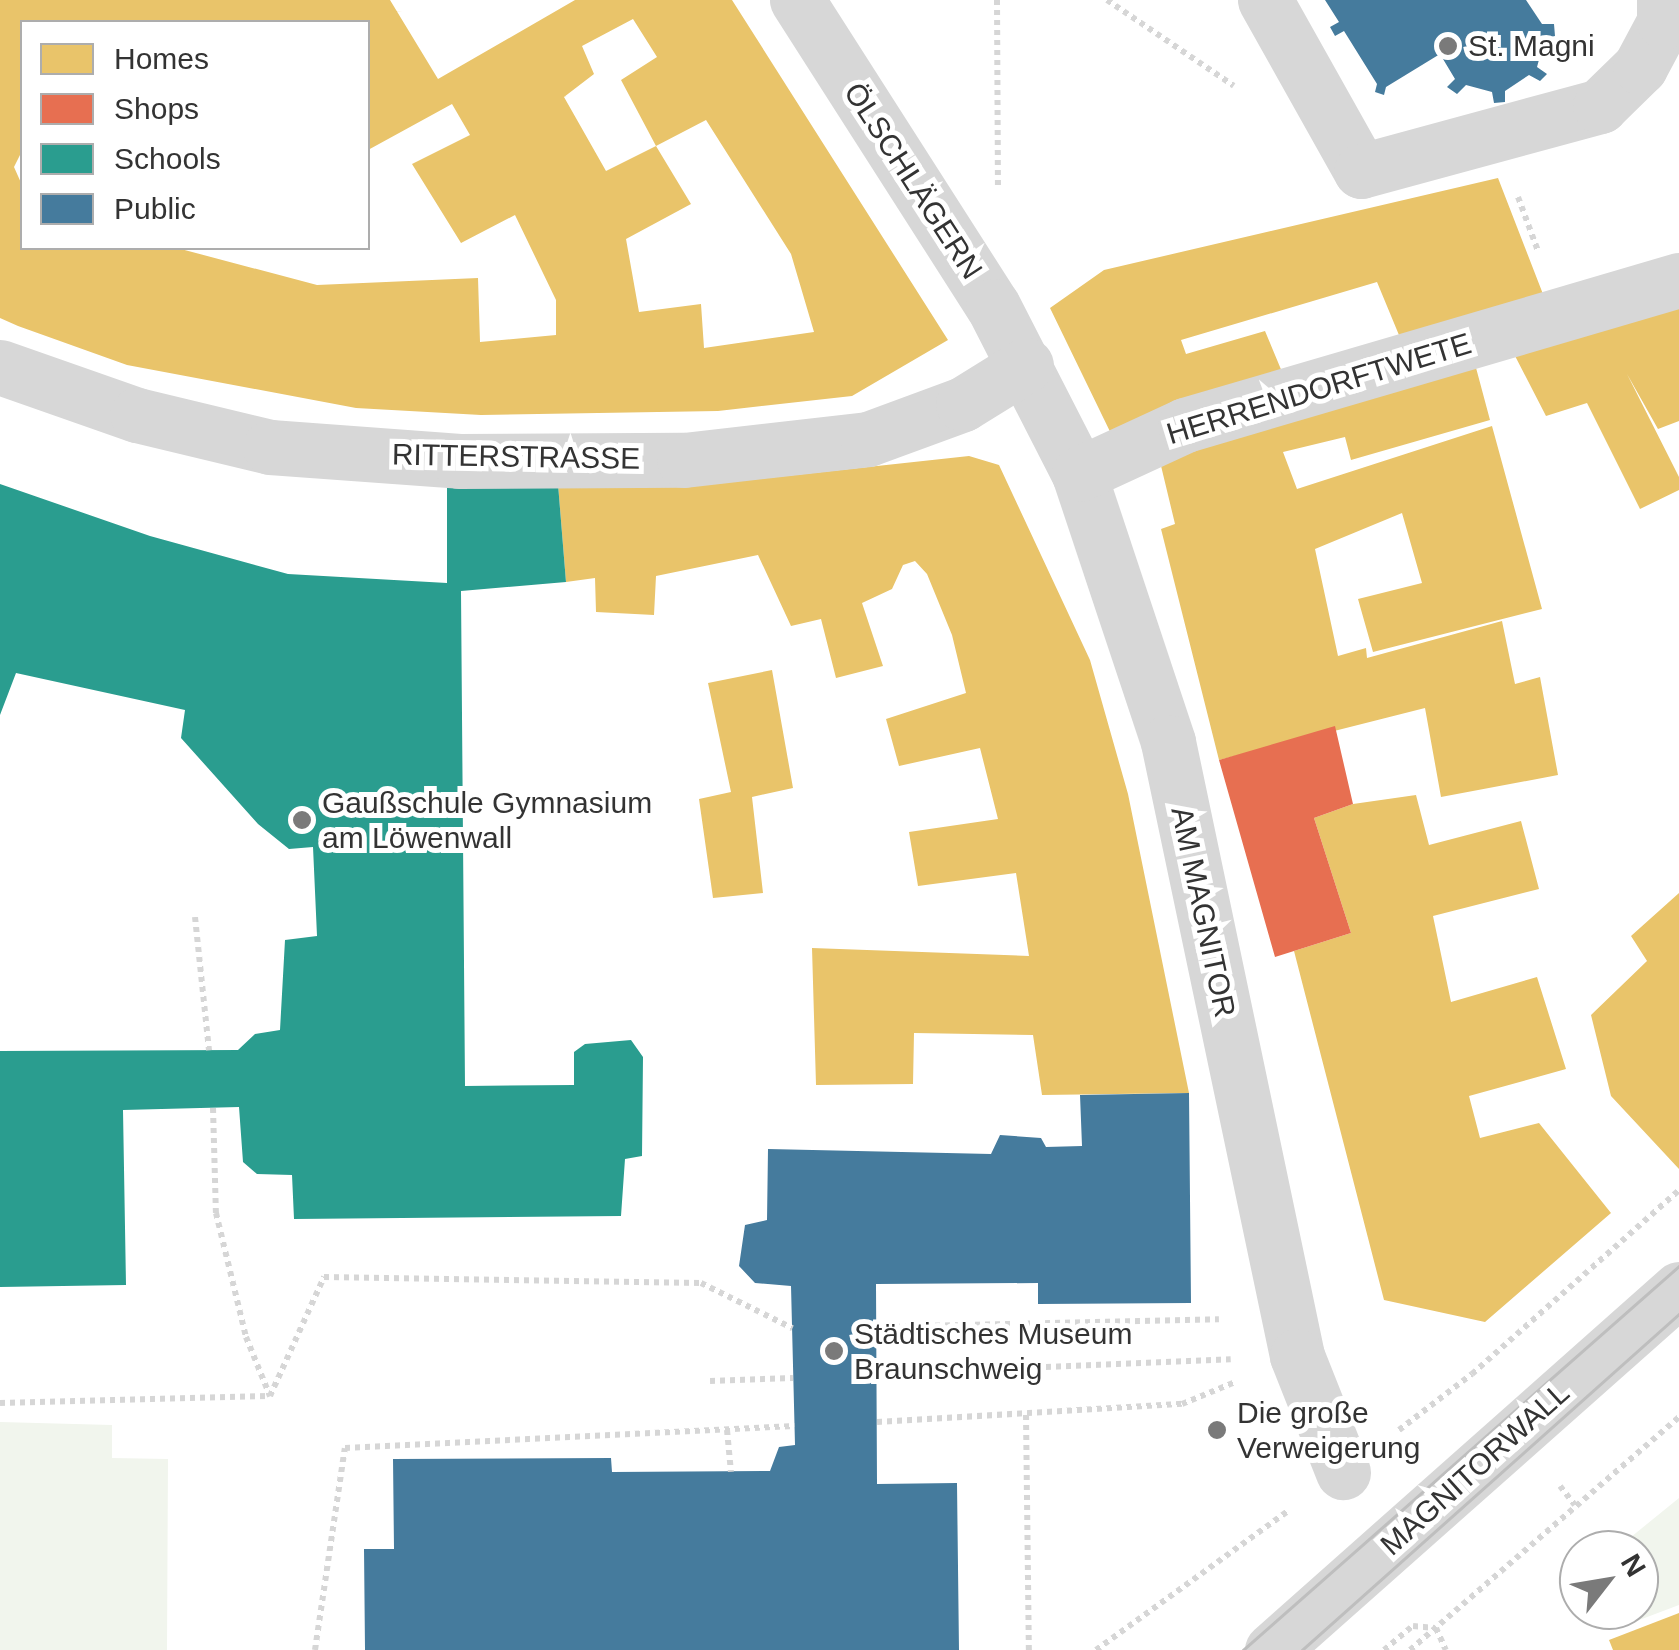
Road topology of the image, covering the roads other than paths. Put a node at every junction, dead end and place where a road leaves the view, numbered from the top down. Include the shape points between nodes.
1 (797, 0) edge
2 (1264, 0) edge
3 (1664, 0) edge
4 (1679, 280) edge
5 (1026, 364) junction
6 (0, 367) edge
7 (1079, 474) junction
8 (1679, 1290) edge
9 (1343, 1472) road end
10 (1272, 1650) edge

1 - 5 street, ÖLSCHLÄGERN
2 - 3 street via 1361,171 1600,106 1640,67 1664,22
4 - 7 street, HERRENDORFTWETE via 1185,425
5 - 6 street, RITTERSTRASSE via 963,404 868,439 684,460 459,460 270,447 136,415
5 - 7 street, AM MAGNITOR
7 - 9 street, AM MAGNITOR via 1168,742 1293,1337
8 - 10 street, MAGNITORWALL

